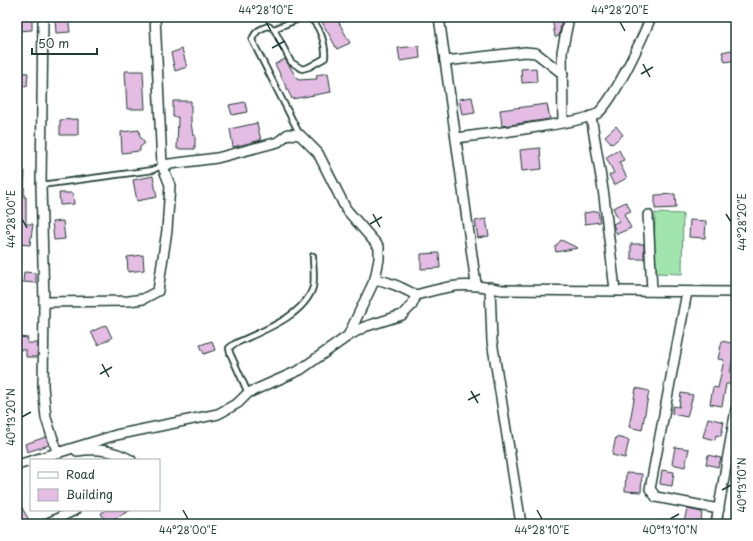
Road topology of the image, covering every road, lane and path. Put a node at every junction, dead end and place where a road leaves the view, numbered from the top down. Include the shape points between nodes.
1 (43, 17) edge
2 (155, 17) edge
3 (308, 17) edge
4 (439, 17) edge
5 (569, 17) edge
6 (651, 17) edge
7 (274, 28) junction
8 (445, 61) junction
9 (562, 74) junction
10 (591, 116) junction
11 (563, 122) junction
12 (300, 135) junction
13 (456, 138) junction
14 (162, 165) junction
15 (41, 185) junction
16 (648, 215) dead end
17 (313, 256) dead end
18 (375, 279) junction
19 (476, 284) junction
20 (490, 287) junction
21 (615, 290) junction
22 (652, 290) junction
23 (687, 292) junction
24 (736, 292) edge
25 (416, 295) junction
26 (44, 302) junction
27 (348, 336) junction
28 (248, 393) junction
29 (736, 409) edge
30 (58, 454) junction
31 (36, 459) edge
32 (129, 459) edge
33 (30, 461) edge
34 (17, 464) edge
35 (719, 509) junction
36 (73, 511) edge
37 (46, 524) edge
38 (521, 524) edge
39 (716, 524) edge

1 - 15 street
2 - 14 street
3 - 7 lane
3 - 7 lane via 313,20 320,32 325,53 324,58 309,67 302,69 291,62
4 - 8 street
5 - 9 street via 562,52
6 - 10 street via 642,39 609,99
7 - 12 lane via 268,26 259,30 252,40
8 - 9 street via 536,53
8 - 13 street
9 - 11 street
10 - 11 street
10 - 21 street
11 - 13 street
12 - 14 street via 288,134 278,142 217,158
12 - 18 street via 318,153 346,209 379,247
13 - 19 street
14 - 15 lane via 153,170
14 - 26 street via 170,185 167,230 158,291 143,299 129,301
15 - 26 street
16 - 22 street
17 - 28 lane via 312,288 302,305 292,315 230,348
18 - 25 street via 407,288
18 - 27 street
19 - 20 street
19 - 25 street via 454,285
20 - 21 street via 502,290
20 - 38 street via 492,341
21 - 22 street
22 - 23 street
23 - 24 street
23 - 35 street via 650,490 656,497
25 - 27 street via 412,305 402,315 364,327
26 - 30 street via 43,386 46,418
27 - 28 street via 300,370
28 - 30 street via 238,403 218,414 116,435
29 - 35 street
30 - 31 street
30 - 32 street via 92,449 118,453
33 - 34 street
35 - 39 street
36 - 37 street

